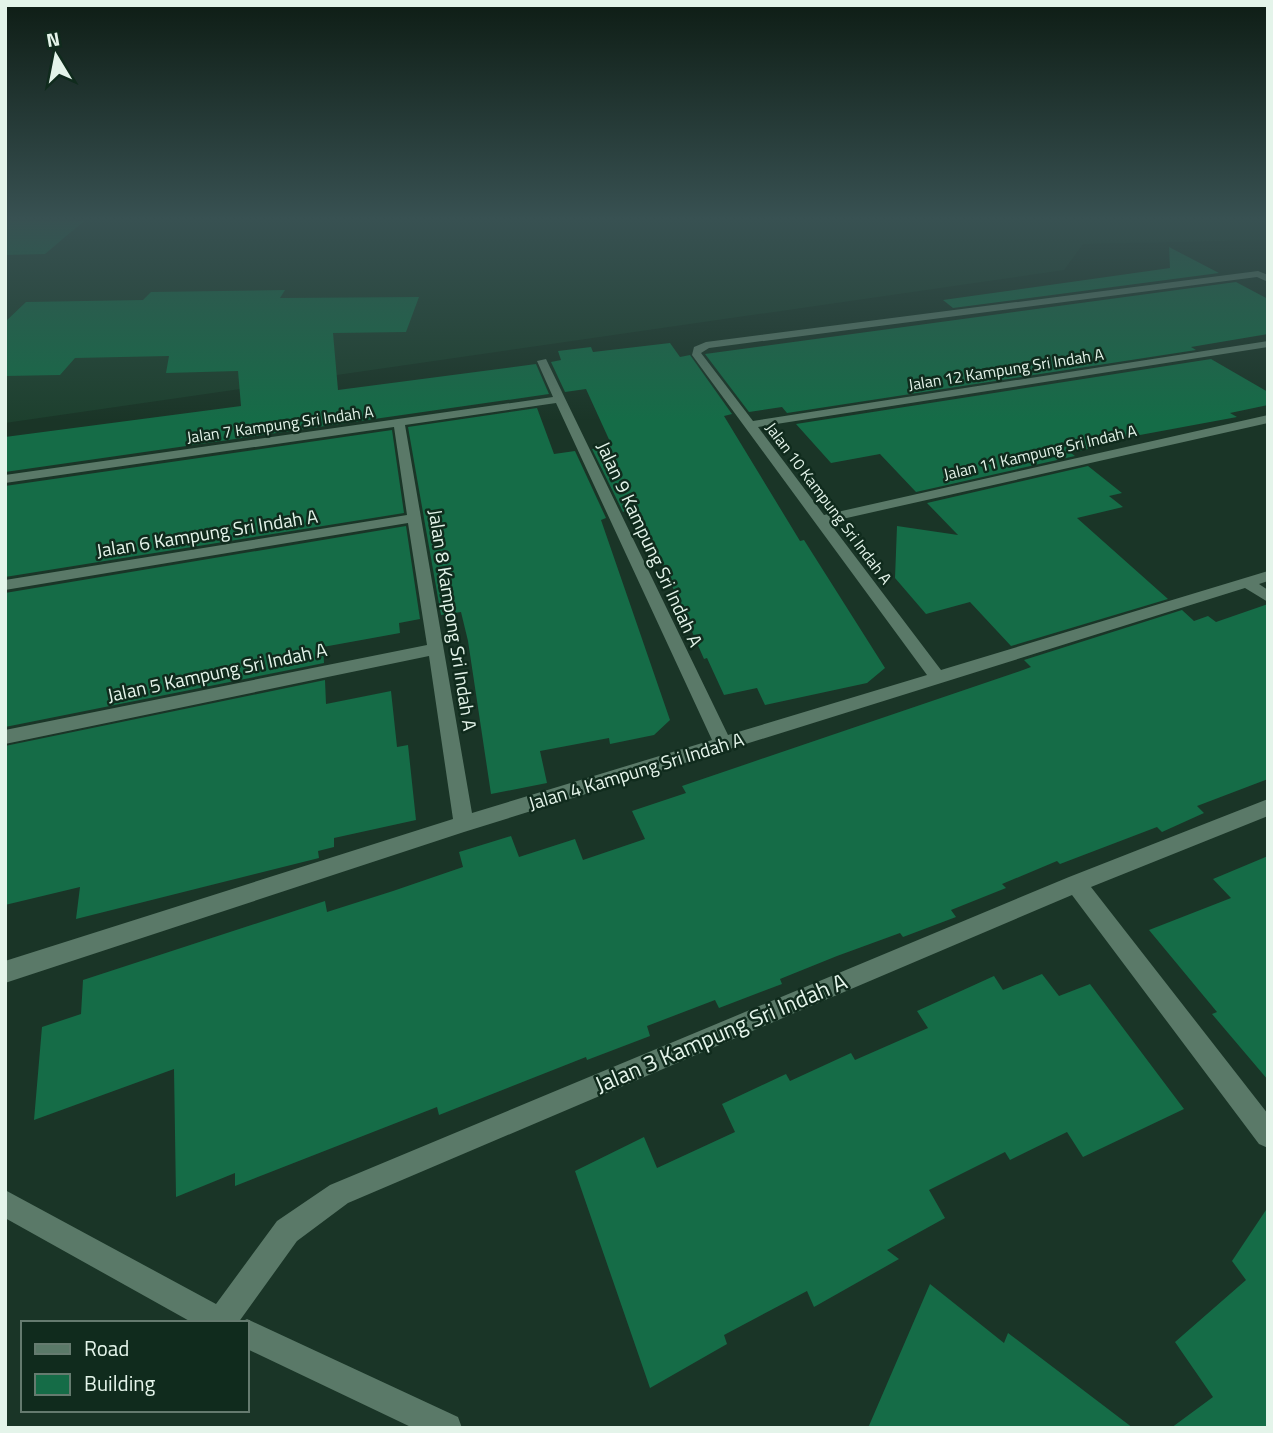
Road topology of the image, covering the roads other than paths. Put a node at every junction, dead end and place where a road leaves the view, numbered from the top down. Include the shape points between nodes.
1 (1167, 288) edge
2 (1266, 345) edge
3 (542, 361) dead end
4 (560, 399) junction
5 (1268, 419) edge
6 (399, 422) junction
7 (748, 425) junction
8 (5, 479) edge
9 (416, 518) junction
10 (820, 520) junction
11 (1268, 576) edge
12 (1248, 583) junction
13 (5, 585) edge
14 (1268, 597) edge
15 (437, 649) junction
16 (938, 678) junction
17 (5, 737) edge
18 (723, 744) junction
19 (1268, 807) edge
20 (464, 824) junction
21 (1076, 884) junction
22 (5, 972) edge
23 (1268, 1135) edge
24 (5, 1203) edge
25 (218, 1321) edge
26 (223, 1321) edge
27 (248, 1334) edge
28 (447, 1428) edge

1 - 7 street, Jalan 10 Kampung Sri Indah A via 698,349 696,353
2 - 7 street, Jalan 12 Kampung Sri Indah A
3 - 4 street, Jalan 9 Kampung Sri Indah A
4 - 6 street, Jalan 7 Kampung Sri Indah A
4 - 18 street, Jalan 9 Kampung Sri Indah A
5 - 10 street, Jalan 11 Kampung Sri Indah A
6 - 8 street, Jalan 7 Kampung Sri Indah A
6 - 9 street, Jalan 8 Kampong Sri Indah A
7 - 10 street, Jalan 10 Kampung Sri Indah A
9 - 13 street, Jalan 6 Kampung Sri Indah A
9 - 15 street, Jalan 8 Kampong Sri Indah A
10 - 16 street, Jalan 10 Kampung Sri Indah A
11 - 12 street, Jalan 4 Kampung Sri Indah A
12 - 14 street
12 - 16 street, Jalan 4 Kampung Sri Indah A
15 - 17 street, Jalan 5 Kampung Sri Indah A
15 - 20 street, Jalan 8 Kampong Sri Indah A
16 - 18 street, Jalan 4 Kampung Sri Indah A
18 - 20 street, Jalan 4 Kampung Sri Indah A
19 - 21 street, Jalan 3 Kampung Sri Indah A
20 - 22 street, Jalan 4 Kampung Sri Indah A
21 - 23 street
21 - 26 street, Jalan 3 Kampung Sri Indah A via 339,1194 287,1231
24 - 25 street
27 - 28 street

